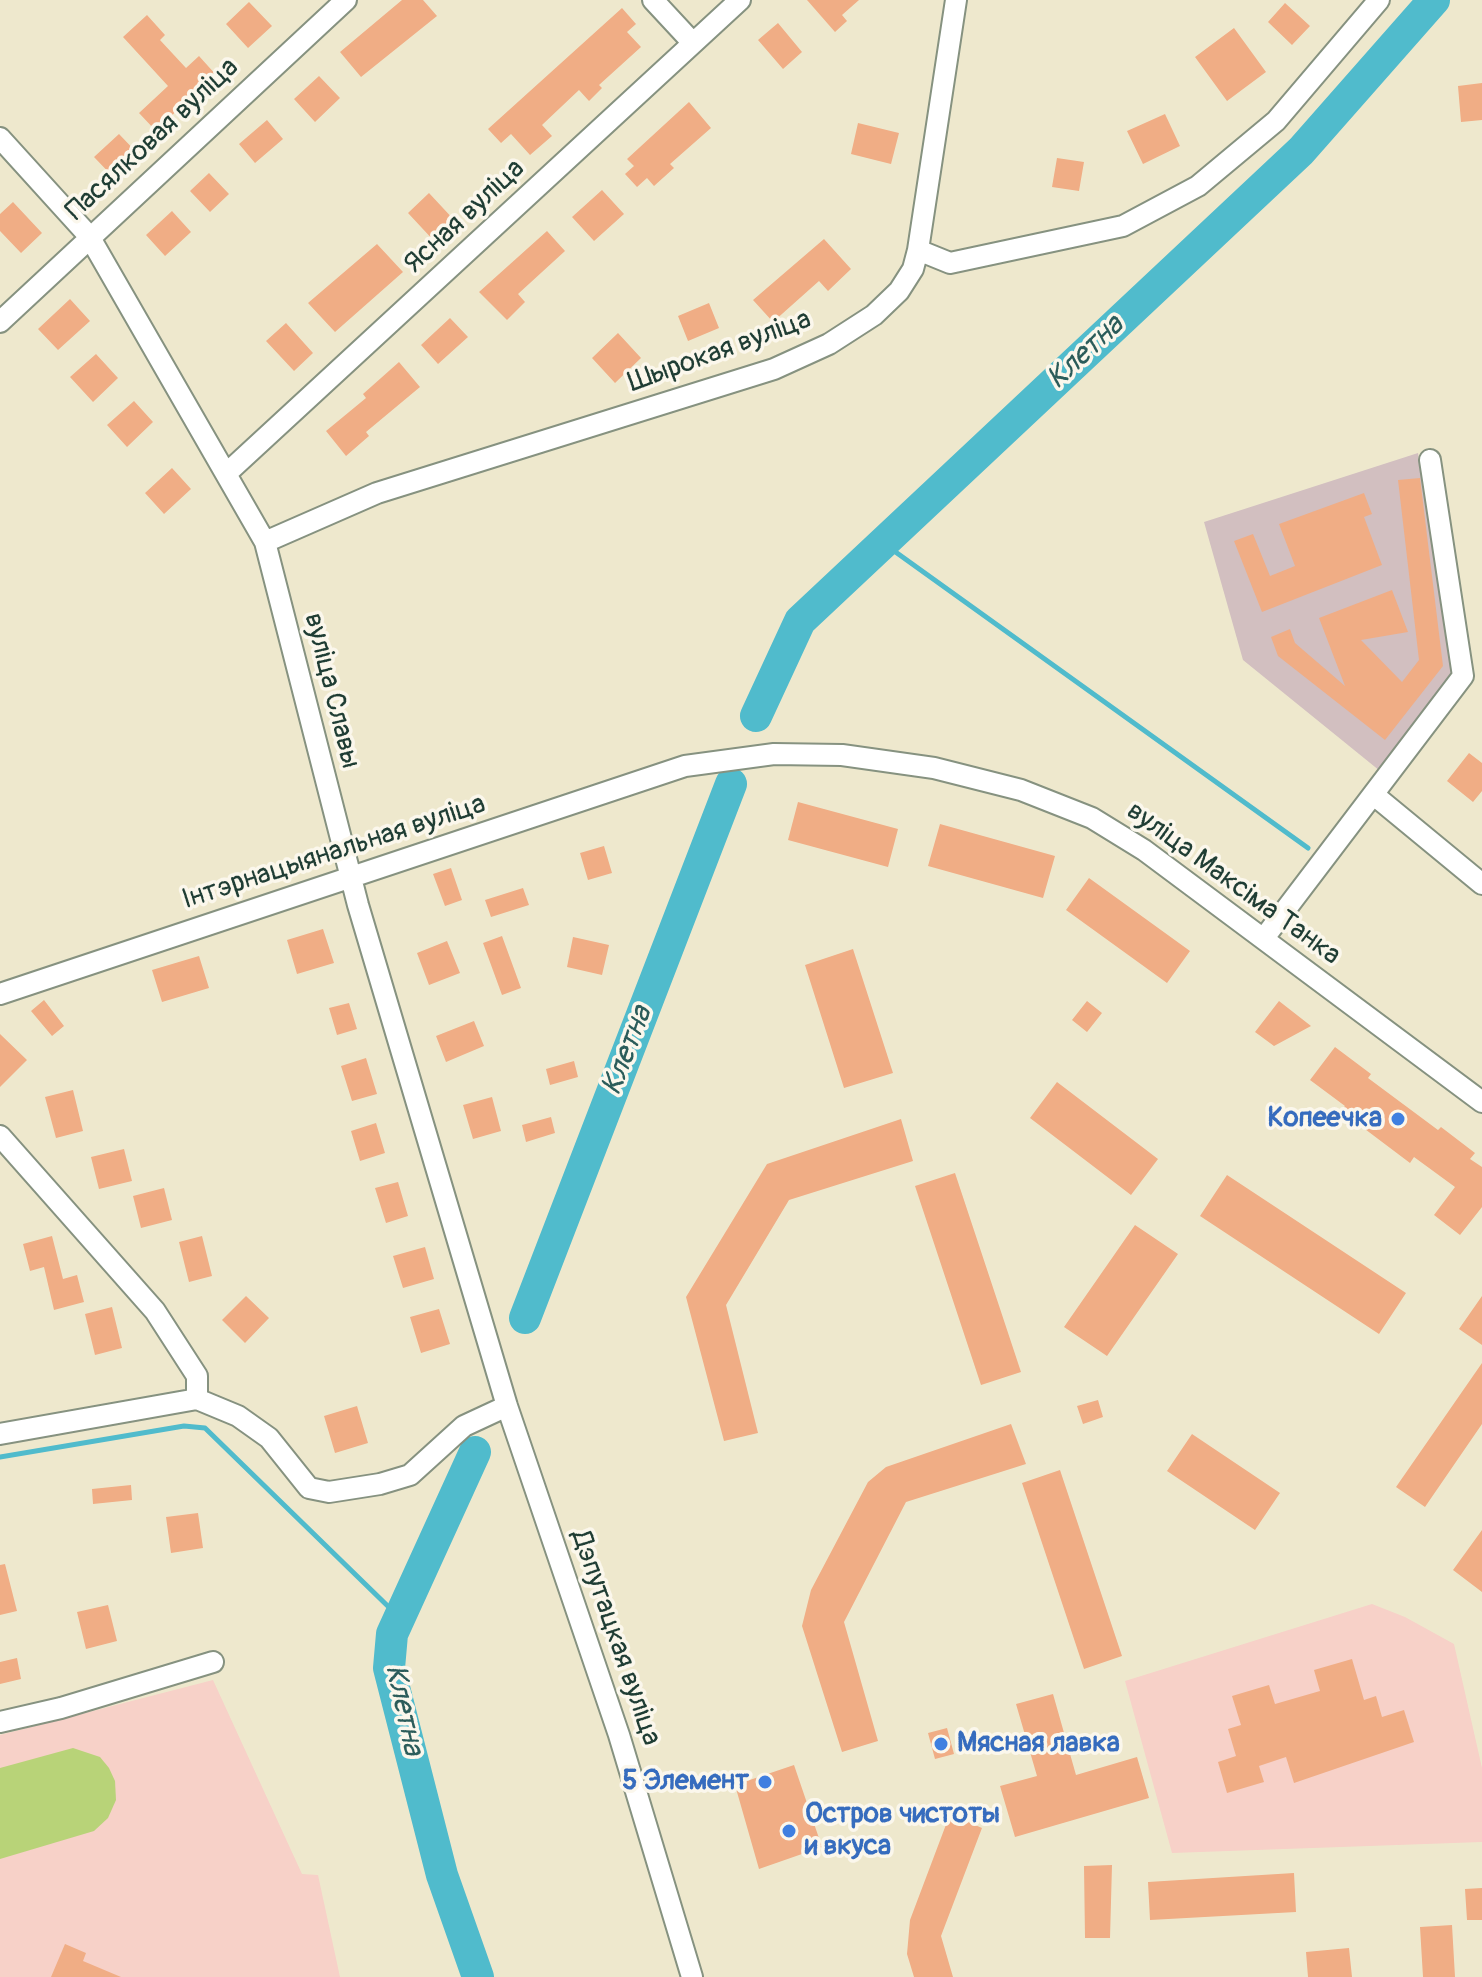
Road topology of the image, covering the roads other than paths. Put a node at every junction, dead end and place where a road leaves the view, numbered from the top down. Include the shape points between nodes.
1 (346, 0) edge
2 (653, 0) edge
3 (740, 0) edge
4 (956, 0) edge
5 (1379, 0) edge
6 (692, 42) junction
7 (0, 138) edge
8 (89, 236) junction
9 (918, 250) junction
10 (0, 322) edge
11 (1430, 460) dead end
12 (227, 473) junction
13 (265, 542) junction
14 (685, 766) joint
15 (1374, 795) junction
16 (350, 877) junction
17 (1482, 884) edge
18 (1264, 938) junction
19 (0, 994) edge
20 (1482, 1102) edge
21 (0, 1136) edge
22 (481, 1318) joint
23 (197, 1399) junction
24 (507, 1406) junction
25 (0, 1434) edge
26 (213, 1662) dead end
27 (0, 1722) edge
28 (692, 1977) edge

1 - 8 street, Пасялковая вуліца
2 - 6 street
3 - 6 street, Ясная вуліца
4 - 9 street, Шырокая вуліца
5 - 9 street via 1276,121 1198,186 1123,226 950,263
6 - 12 street, Ясная вуліца
7 - 8 street, вуліца Славы
8 - 10 street, Пасялковая вуліца
8 - 12 street, вуліца Славы
9 - 13 street, Шырокая вуліца via 899,291 874,315 829,344 774,369 377,493
11 - 15 street via 1463,676
12 - 13 street, вуліца Славы
13 - 16 street, вуліца Славы
14 - 16 street, Інтэрнацыянальная вуліца
14 - 18 street, вуліца Максіма Танка via 774,754 842,755 934,768 1021,790 1105,826
15 - 17 street
15 - 18 street
16 - 19 street, Інтэрнацыянальная вуліца
16 - 22 street, вуліца Славы
18 - 20 street, вуліца Максіма Танка
21 - 23 street via 155,1311 197,1376
22 - 24 street, Дэпутацкая вуліца
23 - 24 street via 238,1416 269,1438 309,1488 329,1492 410,1475 464,1426
23 - 25 street
24 - 28 street, Дэпутацкая вуліца via 619,1735
26 - 27 street

